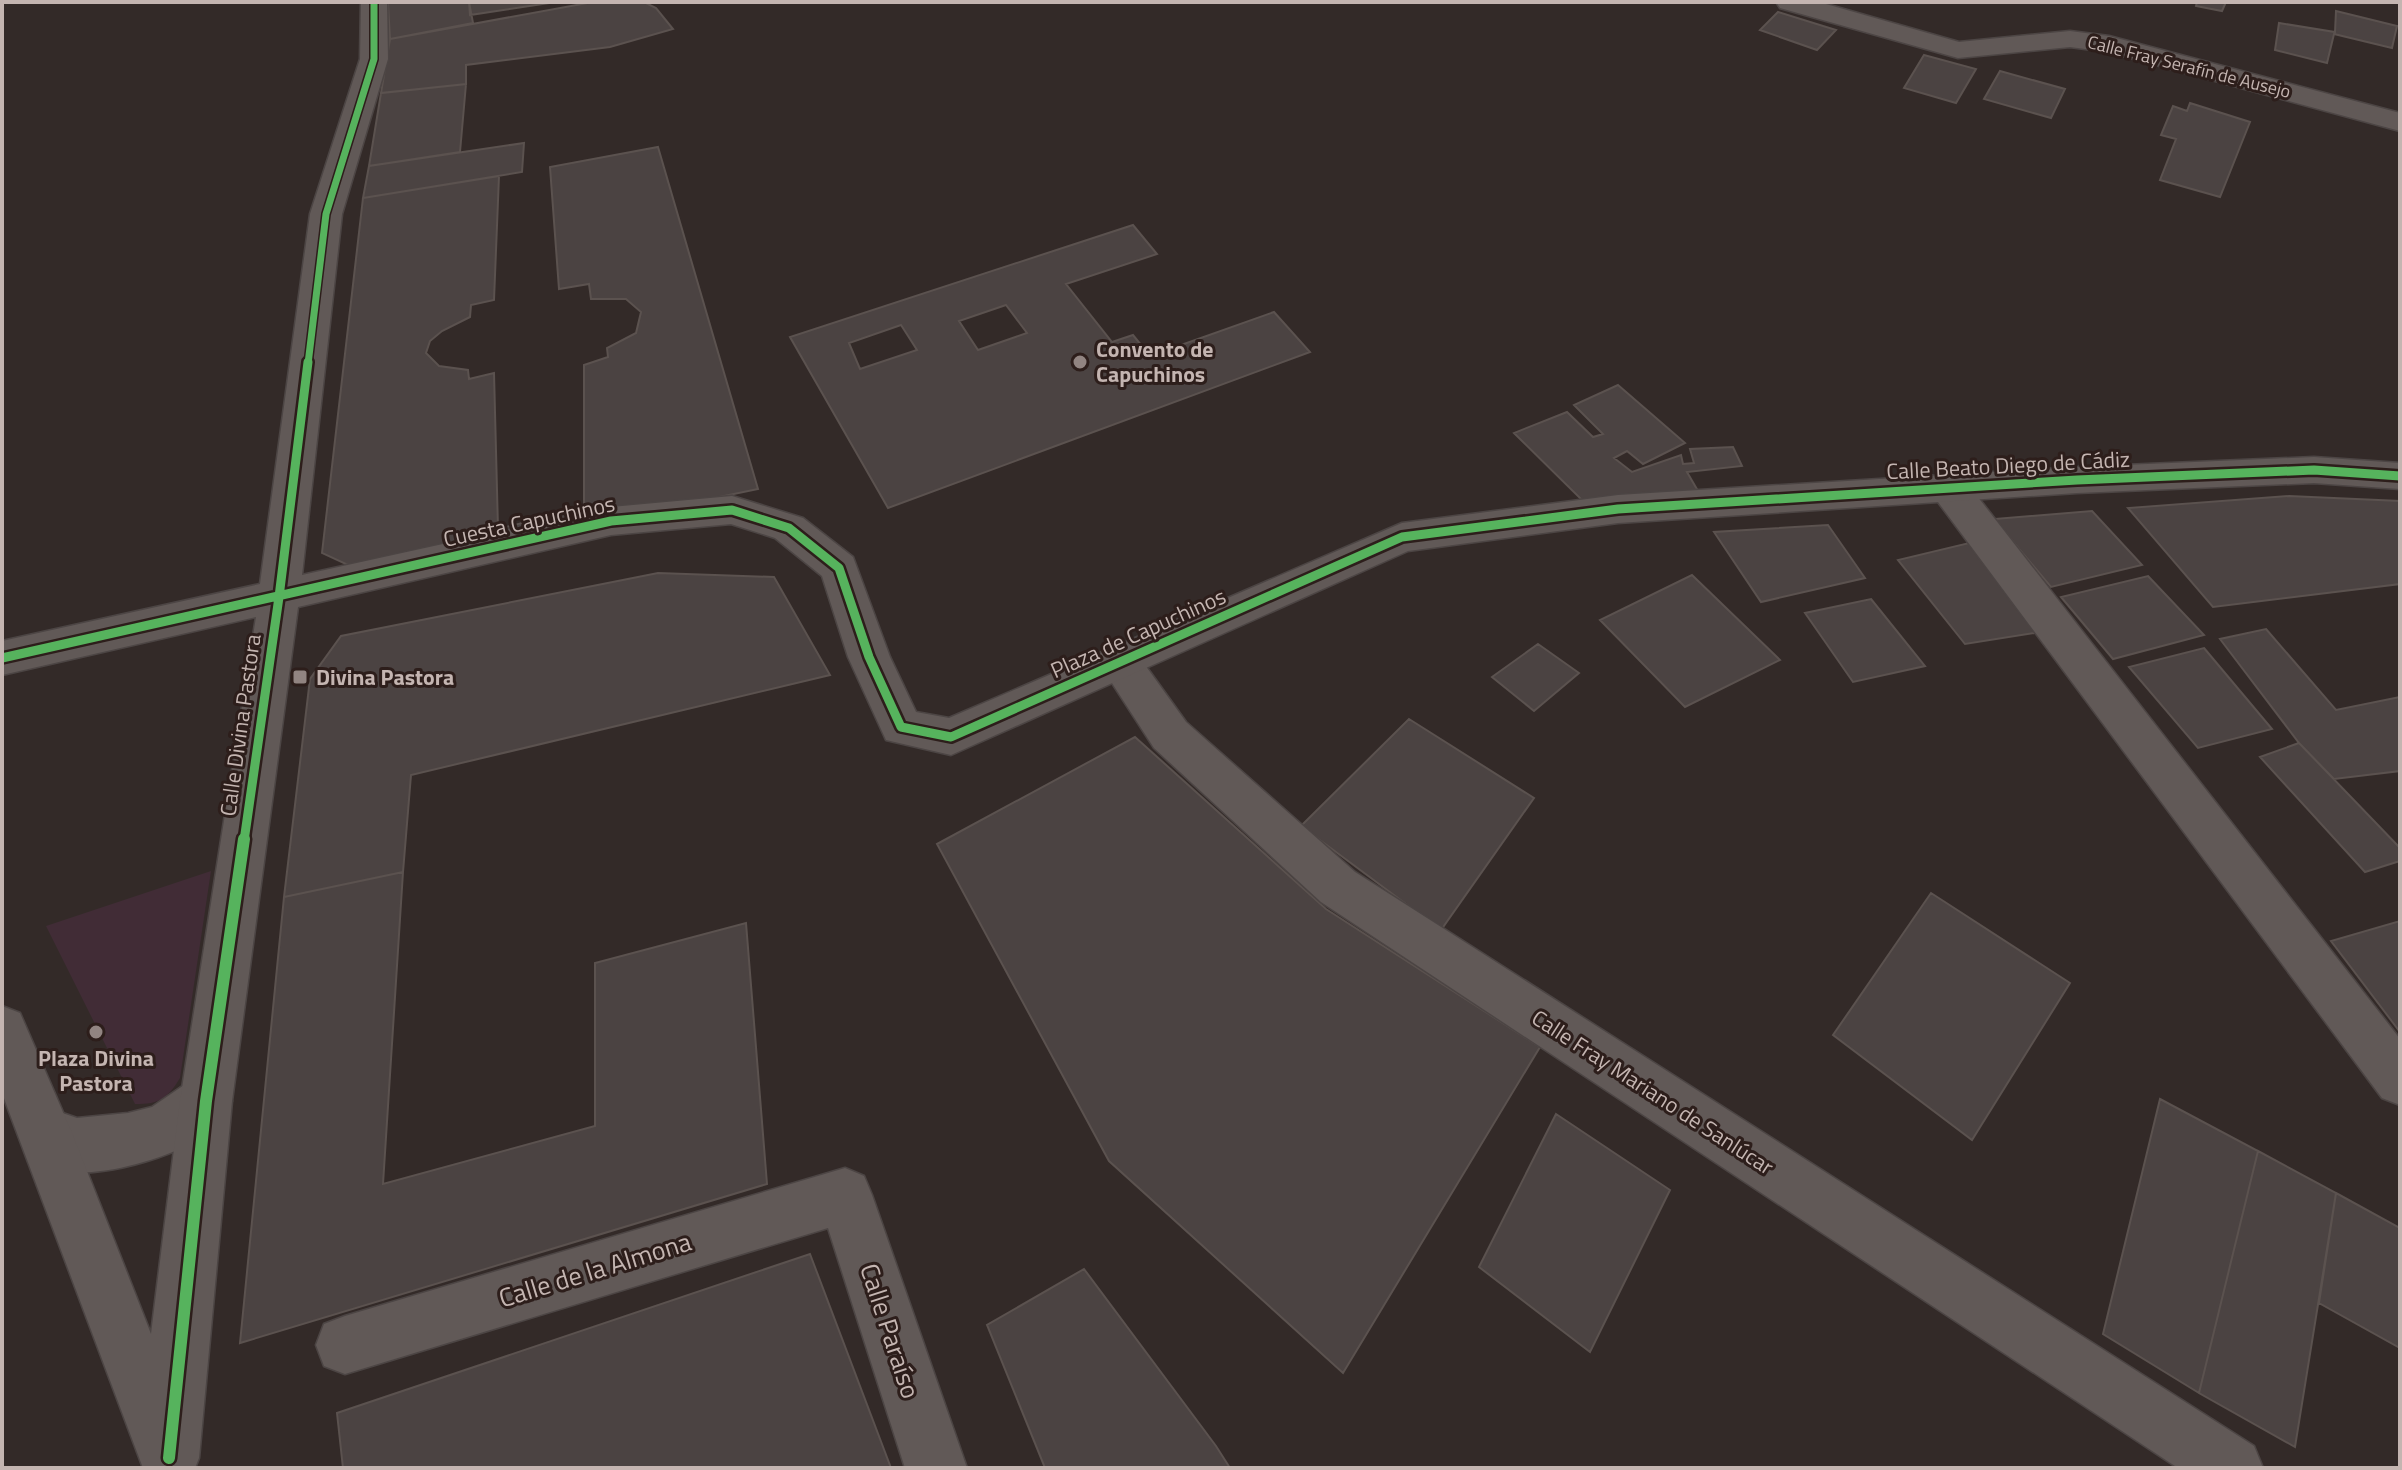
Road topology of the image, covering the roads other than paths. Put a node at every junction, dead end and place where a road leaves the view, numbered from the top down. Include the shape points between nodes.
1 (374, 2) edge
2 (1789, 2) edge
3 (2400, 122) edge
4 (2400, 476) edge
5 (1949, 488) junction
6 (1618, 509) joint
7 (789, 528) joint
8 (279, 597) junction
9 (2, 658) edge
10 (1120, 663) junction
11 (2, 1030) edge
12 (2400, 1080) edge
13 (206, 1101) junction
14 (45, 1133) junction
15 (845, 1195) joint
16 (345, 1345) dead end
17 (172, 1463) edge
18 (936, 1468) edge
19 (2232, 1468) edge

1 - 8 street, Calle Divina Pastora via 374,59 326,214
2 - 3 street, Calle Fray Serafín de Ausejo via 1958,50 2070,39 2109,44
4 - 5 street, Calle Beato Diego de Cádiz via 2314,470
5 - 6 street, Calle Beato Diego de Cádiz
5 - 12 street
6 - 10 street, Plaza de Capuchinos via 1402,537
7 - 8 street, Cuesta Capuchinos via 732,510 611,521
7 - 10 street, Plaza de Capuchinos via 839,568 869,657 901,727 951,737
8 - 9 street, Cuesta Capuchinos
8 - 13 street, Calle Divina Pastora
10 - 19 street, Calle Fray Mariano de Sanlúcar via 1170,735 1338,887
11 - 14 street
13 - 14 street via 164,1130 128,1140 77,1145
13 - 17 street, Calle Divina Pastora via 178,1351
14 - 17 street
15 - 16 street, Calle de la Almona
15 - 18 street, Calle Paraíso

